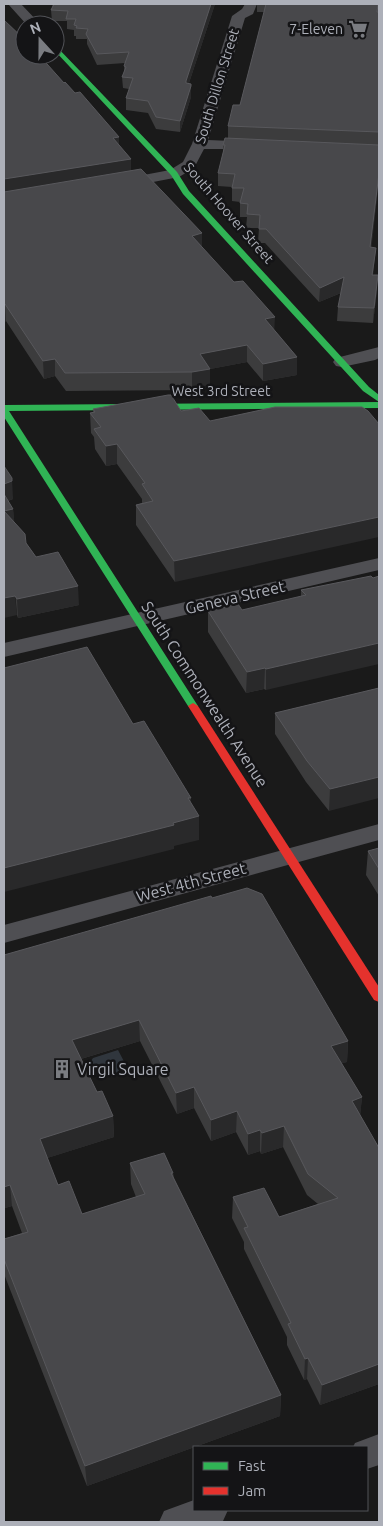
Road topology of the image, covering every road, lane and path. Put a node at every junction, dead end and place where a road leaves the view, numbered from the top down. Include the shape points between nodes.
1 (14, 4) edge
2 (250, 4) edge
3 (238, 10) edge
4 (24, 15) edge
5 (65, 58) edge
6 (200, 144) junction
7 (269, 147) edge
8 (174, 174) junction
9 (99, 187) edge
10 (379, 352) edge
11 (342, 362) junction
12 (379, 399) edge
13 (379, 405) edge
14 (4, 409) edge
15 (379, 564) edge
16 (138, 619) junction
17 (4, 650) edge
18 (379, 832) edge
19 (290, 856) junction
20 (4, 934) edge
21 (379, 997) edge
22 (208, 1511) edge
23 (176, 1522) edge

1 - 4 street
2 - 3 street, South Dillon Street via 248,11
3 - 6 street, South Dillon Street
5 - 8 street, South Hoover Street
6 - 7 street
6 - 8 street, South Dillon Street via 189,165
8 - 9 street
8 - 11 street, South Hoover Street via 186,192
10 - 11 street
11 - 12 street, South Hoover Street
13 - 14 street, West 3rd Street
14 - 16 street, South Commonwealth Avenue
15 - 16 street, Geneva Street
16 - 17 street, Geneva Street
16 - 19 street, South Commonwealth Avenue
18 - 19 street, West 4th Street
19 - 20 street, West 4th Street
19 - 21 street, South Commonwealth Avenue
22 - 23 street

